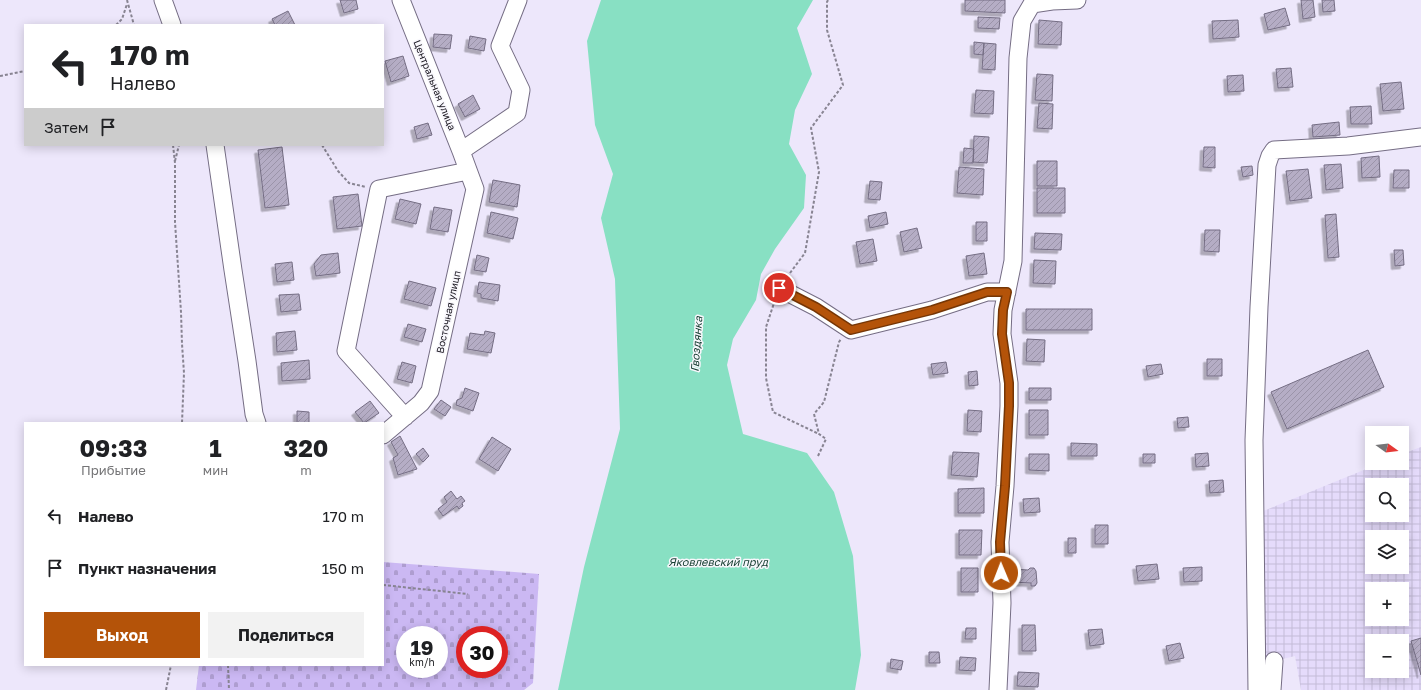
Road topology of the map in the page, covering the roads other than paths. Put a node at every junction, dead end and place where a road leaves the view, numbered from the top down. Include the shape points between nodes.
1 (162, 0) edge
2 (401, 0) edge
3 (518, 0) edge
4 (1077, 0) edge
5 (1028, 2) edge
6 (172, 24) edge
7 (1421, 137) edge
8 (215, 146) edge
9 (461, 151) junction
10 (468, 171) junction
11 (779, 288) road end
12 (1007, 292) junction
13 (405, 417) junction
14 (257, 422) edge
15 (384, 434) edge
16 (1274, 662) dead end
17 (998, 690) edge
18 (1257, 690) edge
19 (1272, 690) edge

1 - 6 street
2 - 9 street, Центральная улица
3 - 9 street via 500,46 521,90 517,113
4 - 5 street
5 - 12 street via 1022,21 1018,58 1013,261
7 - 18 street via 1348,146 1274,150 1267,165 1254,440
8 - 14 street
9 - 10 street, Центральная улица
10 - 13 street, Восточная улицп via 475,190 434,378 430,391
10 - 13 street via 379,189 346,351
11 - 12 street via 816,307 851,330 932,310 987,292
12 - 17 street via 1002,334 1009,383 1009,406 1000,542 1002,603
13 - 15 street, Восточная улицп
16 - 19 street

